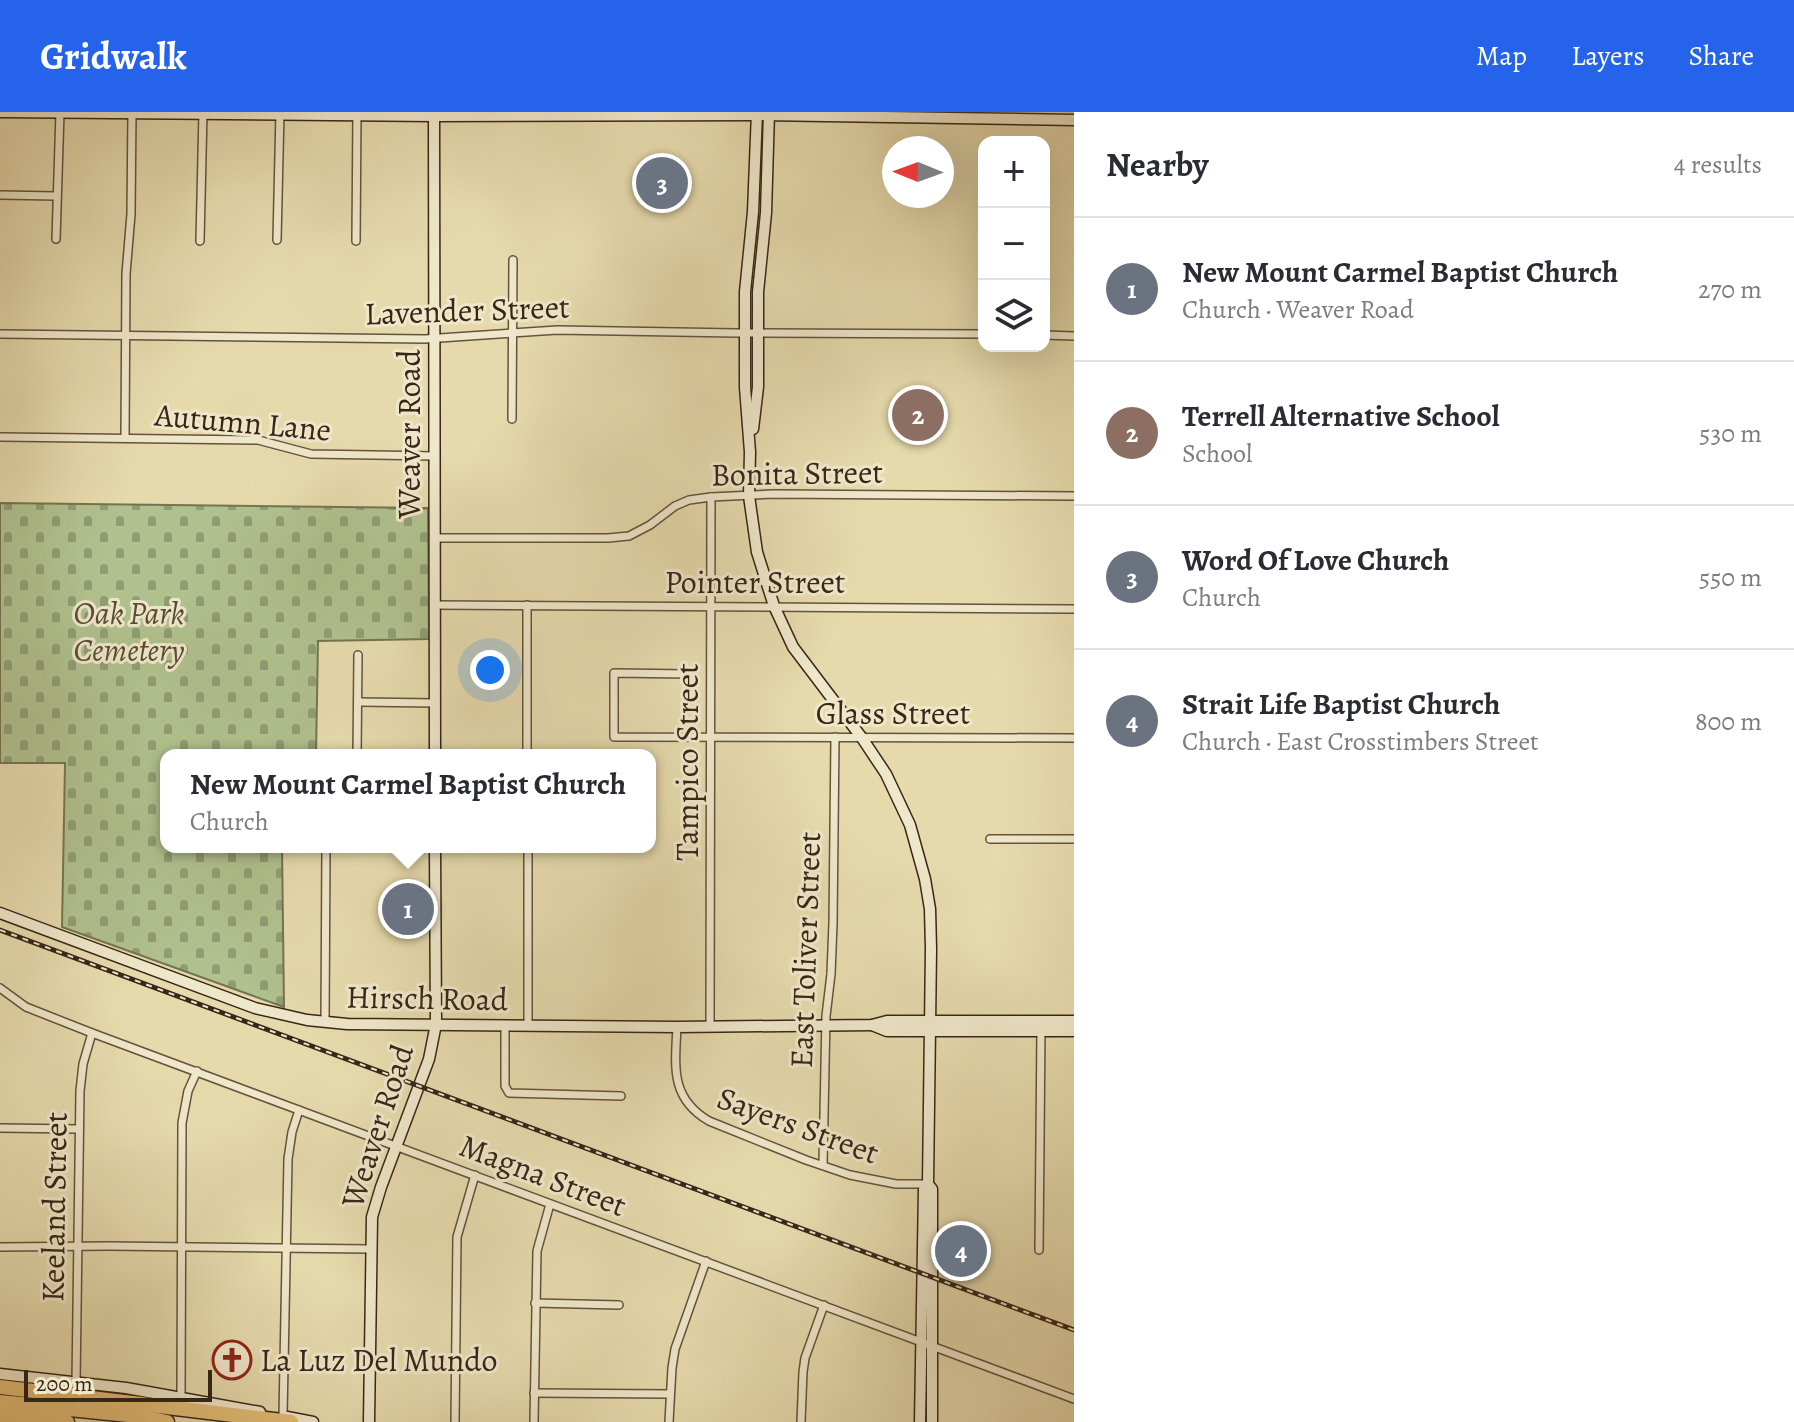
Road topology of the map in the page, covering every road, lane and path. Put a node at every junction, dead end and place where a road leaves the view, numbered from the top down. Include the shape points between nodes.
1 (0, 112) edge
2 (60, 113) edge
3 (132, 113) edge
4 (203, 113) edge
5 (280, 113) edge
6 (357, 113) edge
7 (434, 114) edge
8 (518, 114) edge
9 (646, 114) edge
10 (757, 114) edge
11 (769, 114) edge
12 (886, 115) edge
13 (1026, 116) edge
14 (1074, 120) edge
15 (0, 195) edge
16 (56, 196) junction
17 (752, 222) junction
18 (764, 225) junction
19 (56, 239) dead end
20 (277, 240) dead end
21 (200, 241) dead end
22 (356, 241) dead end
23 (513, 260) dead end
24 (513, 333) junction
25 (745, 333) junction
26 (757, 333) junction
27 (0, 334) edge
28 (978, 334) edge
29 (125, 335) junction
30 (1050, 335) edge
31 (1074, 336) edge
32 (434, 338) junction
33 (512, 419) dead end
34 (0, 437) edge
35 (125, 438) junction
36 (750, 452) junction
37 (435, 456) junction
38 (749, 496) junction
39 (1074, 496) edge
40 (711, 497) junction
41 (435, 538) junction
42 (435, 605) junction
43 (527, 605) junction
44 (711, 606) junction
45 (774, 606) junction
46 (1074, 609) edge
47 (358, 655) dead end
48 (690, 674) dead end
49 (358, 702) junction
50 (435, 703) junction
51 (712, 737) junction
52 (835, 737) junction
53 (862, 738) junction
54 (1074, 738) edge
55 (357, 749) edge
56 (435, 749) edge
57 (527, 749) edge
58 (990, 839) dead end
59 (1074, 839) edge
60 (326, 853) edge
61 (435, 853) edge
62 (528, 853) edge
63 (0, 913) edge
64 (0, 988) edge
65 (1074, 1021) edge
66 (325, 1022) junction
67 (436, 1024) junction
68 (528, 1025) junction
69 (825, 1025) junction
70 (505, 1026) junction
71 (930, 1026) junction
72 (1041, 1026) junction
73 (677, 1027) junction
74 (710, 1027) junction
75 (1074, 1031) edge
76 (92, 1033) junction
77 (197, 1071) junction
78 (621, 1096) dead end
79 (299, 1110) junction
80 (0, 1128) edge
81 (78, 1129) junction
82 (396, 1145) junction
83 (823, 1165) junction
84 (475, 1175) junction
85 (928, 1184) junction
86 (550, 1204) junction
87 (78, 1246) junction
88 (0, 1247) edge
89 (182, 1247) junction
90 (287, 1248) junction
91 (370, 1249) junction
92 (1039, 1250) dead end
93 (706, 1261) junction
94 (535, 1303) junction
95 (619, 1305) dead end
96 (824, 1305) junction
97 (927, 1343) junction
98 (0, 1374) edge
99 (76, 1382) junction
100 (0, 1387) edge
101 (534, 1393) junction
102 (670, 1394) junction
103 (181, 1397) junction
104 (1074, 1399) edge
105 (0, 1402) edge
106 (0, 1415) edge
107 (287, 1419) edge
108 (67, 1422) edge
109 (167, 1422) edge
110 (313, 1422) edge
111 (369, 1422) edge
112 (455, 1422) edge
113 (534, 1422) edge
114 (669, 1422) edge
115 (801, 1422) edge
116 (920, 1422) edge
117 (932, 1422) edge

1 - 2 main road
2 - 3 main road
2 - 16 street
3 - 4 main road
3 - 29 street
4 - 5 main road
4 - 21 street
5 - 6 main road
5 - 20 street
6 - 7 main road
6 - 22 street
7 - 8 main road
7 - 32 main road, Weaver Road
8 - 9 main road
9 - 10 main road
10 - 11 main road
10 - 17 main road
11 - 12 main road
11 - 18 main road
12 - 13 main road
13 - 14 main road
15 - 16 street
16 - 19 street
17 - 18 main road
17 - 25 main road
18 - 26 main road
23 - 24 street
24 - 25 street, Lavender Street
24 - 32 street, Lavender Street
24 - 33 street
25 - 26 street, Lavender Street
25 - 36 main road
26 - 28 street, Lavender Street
26 - 36 main road via 758,387
27 - 29 street, Lavender Street
29 - 32 street, Lavender Street
29 - 35 street
30 - 31 street
32 - 37 main road, Weaver Road
34 - 35 street, Autumn Lane
35 - 37 street, Autumn Lane via 258,440 311,454
36 - 38 main road
37 - 41 main road, Weaver Road
38 - 39 street, Bonita Street
38 - 40 street, Bonita Street
38 - 45 main road via 757,552
40 - 41 street, Bonita Street via 675,506 629,536
40 - 44 street, Tampico Street
41 - 42 main road, Weaver Road
42 - 43 street, Pointer Street
42 - 50 main road, Weaver Road
43 - 44 street, Pointer Street
43 - 57 street
44 - 45 street, Pointer Street
44 - 51 street, Tampico Street
45 - 46 street, Pointer Street
45 - 53 main road via 793,647
47 - 49 street
48 - 51 street, Glass Street via 614,673 614,737
49 - 50 street
49 - 55 street
50 - 56 main road, Weaver Road
51 - 52 street, Glass Street
51 - 74 street, Tampico Street
52 - 53 street, Glass Street
52 - 69 street, East Toliver Street via 833,923
53 - 54 street, Glass Street
53 - 71 main road via 910,825 925,879
58 - 59 street
60 - 66 street
61 - 67 main road, Weaver Road
62 - 68 street
63 - 66 main road, Hirsch Road via 232,1000
64 - 76 street, Magna Street via 26,1007
65 - 72 main road, Hirsch Road
66 - 67 main road, Hirsch Road
67 - 70 main road, Hirsch Road
67 - 82 main road, Weaver Road via 429,1059
68 - 70 main road, Hirsch Road
68 - 73 main road, Hirsch Road
69 - 71 main road, Hirsch Road via 872,1025 887,1031
69 - 74 main road, Hirsch Road
69 - 83 street, East Toliver Street
70 - 78 street via 509,1093
71 - 72 main road, Hirsch Road
71 - 85 main road
72 - 75 main road, Hirsch Road
72 - 92 street
73 - 74 main road, Hirsch Road
73 - 83 street, Sayers Street via 676,1078 690,1108 709,1121
76 - 77 street, Magna Street
76 - 81 street, Keeland Street via 81,1076
77 - 79 street, Magna Street
77 - 89 street via 182,1123
79 - 82 street, Magna Street
79 - 90 street via 288,1159
80 - 81 street
81 - 87 street, Keeland Street
82 - 84 street, Magna Street
82 - 91 main road, Weaver Road via 375,1203
83 - 85 street, Sayers Street via 870,1180
84 - 86 street, Magna Street
84 - 112 street via 457,1237
85 - 97 main road
86 - 93 street, Magna Street
86 - 94 street via 537,1251
87 - 88 street
87 - 89 street
87 - 99 street, Keeland Street
89 - 90 street
89 - 103 street
90 - 91 street
90 - 107 street
91 - 111 main road, Weaver Road
93 - 96 street, Magna Street
93 - 102 street via 675,1349
94 - 95 street
94 - 101 street
96 - 97 street, Magna Street
96 - 115 street via 805,1358
97 - 104 street, Magna Street
97 - 116 main road
97 - 117 main road
98 - 99 main road
99 - 103 main road
100 - 107 highway
101 - 102 street
101 - 113 street
102 - 114 street
103 - 107 main road
105 - 109 highway
106 - 108 highway
107 - 110 main road

